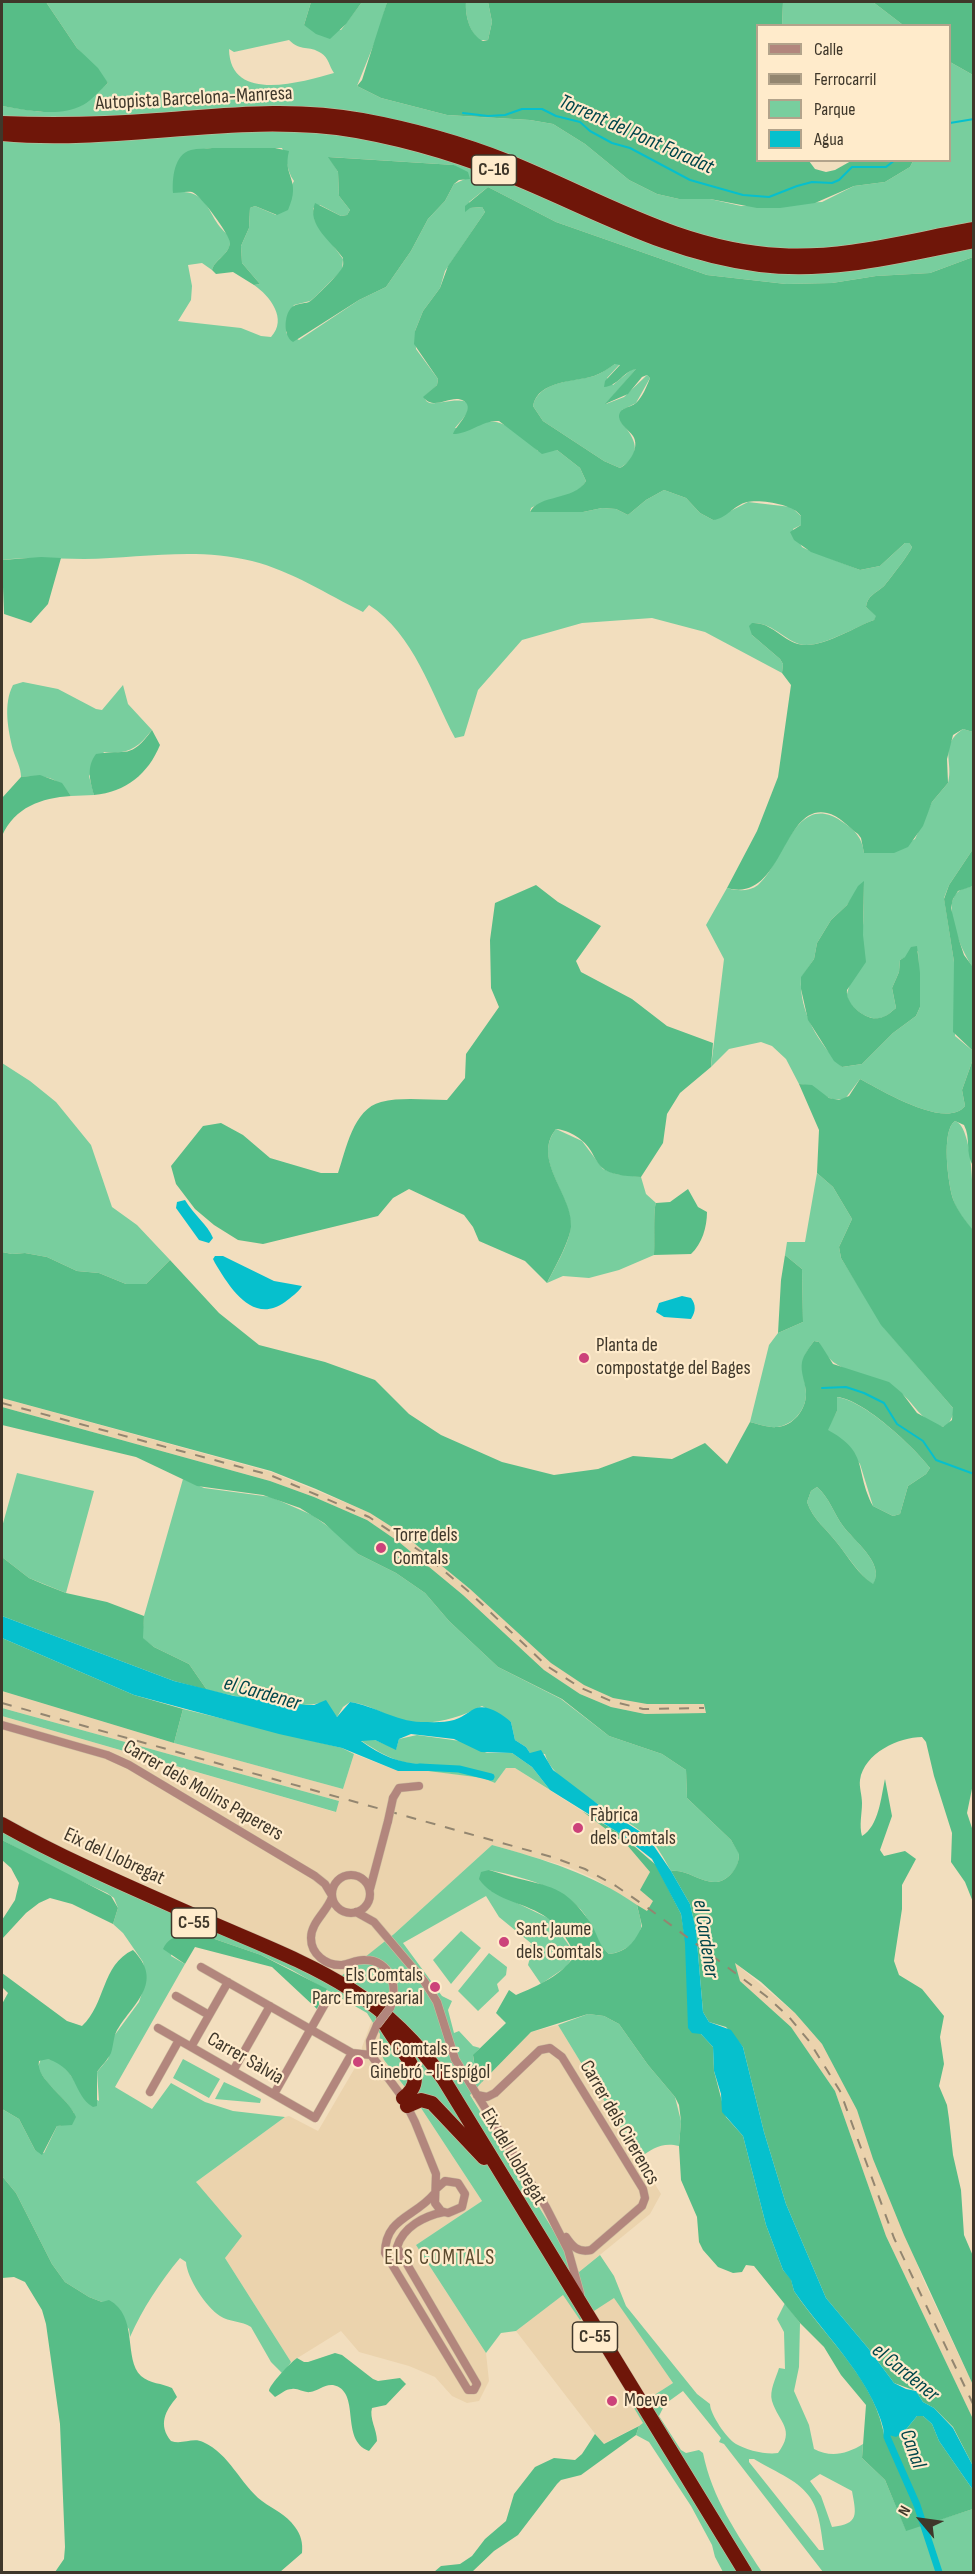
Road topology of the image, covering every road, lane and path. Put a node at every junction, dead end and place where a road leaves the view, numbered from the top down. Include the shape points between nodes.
1 (6, 122) edge
2 (2, 134) edge
3 (974, 229) edge
4 (974, 241) edge
5 (2, 1725) edge
6 (419, 1786) dead end
7 (2, 1824) edge
8 (2, 1832) edge
9 (378, 1864) junction
10 (315, 1876) junction
11 (358, 1876) junction
12 (338, 1879) junction
13 (370, 1890) junction
14 (332, 1895) junction
15 (369, 1901) junction
16 (343, 1911) junction
17 (356, 1912) junction
18 (321, 1916) junction
19 (374, 1922) junction
20 (201, 1967) dead end
21 (228, 1982) junction
22 (176, 1996) dead end
23 (326, 2002) dead end
24 (270, 2006) junction
25 (210, 2015) junction
26 (383, 2018) junction
27 (158, 2028) dead end
28 (311, 2030) junction
29 (179, 2040) junction
30 (191, 2047) junction
31 (352, 2053) junction
32 (371, 2055) junction
33 (233, 2071) junction
34 (150, 2092) dead end
35 (495, 2093) junction
36 (274, 2094) junction
37 (477, 2095) junction
38 (411, 2098) junction
39 (491, 2116) junction
40 (487, 2162) junction
41 (436, 2174) junction
42 (445, 2181) junction
43 (435, 2191) junction
44 (444, 2212) junction
45 (551, 2217) junction
46 (581, 2295) dead end
47 (739, 2572) edge
48 (745, 2572) edge

1 - 3 highway, Autopista Barcelona-Manresa / C-16 via 80,125 257,112 363,120 506,161 670,233 766,254 846,253
2 - 4 highway, Autopista Barcelona-Manresa / C-16 via 71,138 274,123 359,132 473,162 656,240 714,257 761,265 825,267
5 - 10 street, Carrer dels Molins Paperers via 123,1762
6 - 9 street, bridge via 399,1788 393,1798
7 - 48 highway, Eix del Llobregat / C-55 via 88,1869 332,1977 377,2006 414,2040 444,2080
8 - 26 highway, Eix del Llobregat / C-55 via 84,1874 301,1969
9 - 11 street via 369,1875
9 - 13 street
10 - 12 street, Carrer dels Molins Paperers
10 - 14 street, Carrer dels Molins Paperers
11 - 12 street via 349,1874
11 - 13 street
12 - 14 street
13 - 15 street
14 - 16 street
14 - 18 street
15 - 17 street
15 - 19 street
16 - 17 street
16 - 18 street
17 - 19 street
18 - 26 street via 312,1931 315,1953 332,1964 363,1959 375,1962 391,1976 394,1988
19 - 37 street via 437,2002 455,2059
20 - 21 street
21 - 24 street
21 - 25 street
22 - 25 street
23 - 28 street
24 - 28 street
24 - 33 street
25 - 30 street
26 - 32 street via 370,2041
26 - 38 highway via 415,2069
26 - 40 highway, Eix del Llobregat / C-55 via 423,2062
27 - 29 street, Carrer Sàlvia
28 - 31 street
28 - 36 street
29 - 30 street, Carrer Sàlvia
29 - 34 street
30 - 33 street, Carrer Sàlvia
31 - 32 street
31 - 36 street, Carrer Sàlvia via 315,2118
32 - 38 street
33 - 36 street, Carrer Sàlvia
35 - 37 street via 487,2097
35 - 39 street via 489,2108
35 - 45 street, Carrer dels Cirerencs via 540,2049 555,2050 644,2191 642,2205 591,2250 573,2247
37 - 39 street
38 - 40 highway via 439,2109
38 - 41 street
39 - 45 street
40 - 47 highway, Eix del Llobregat / C-55
41 - 42 street
41 - 43 street
42 - 43 street
42 - 44 street via 458,2183 466,2198 458,2211
43 - 44 street via 436,2206
43 - 44 street via 425,2204 394,2224 385,2242 385,2253 468,2390 474,2390 477,2384 397,2247 407,2230 432,2214
45 - 46 street via 568,2250

